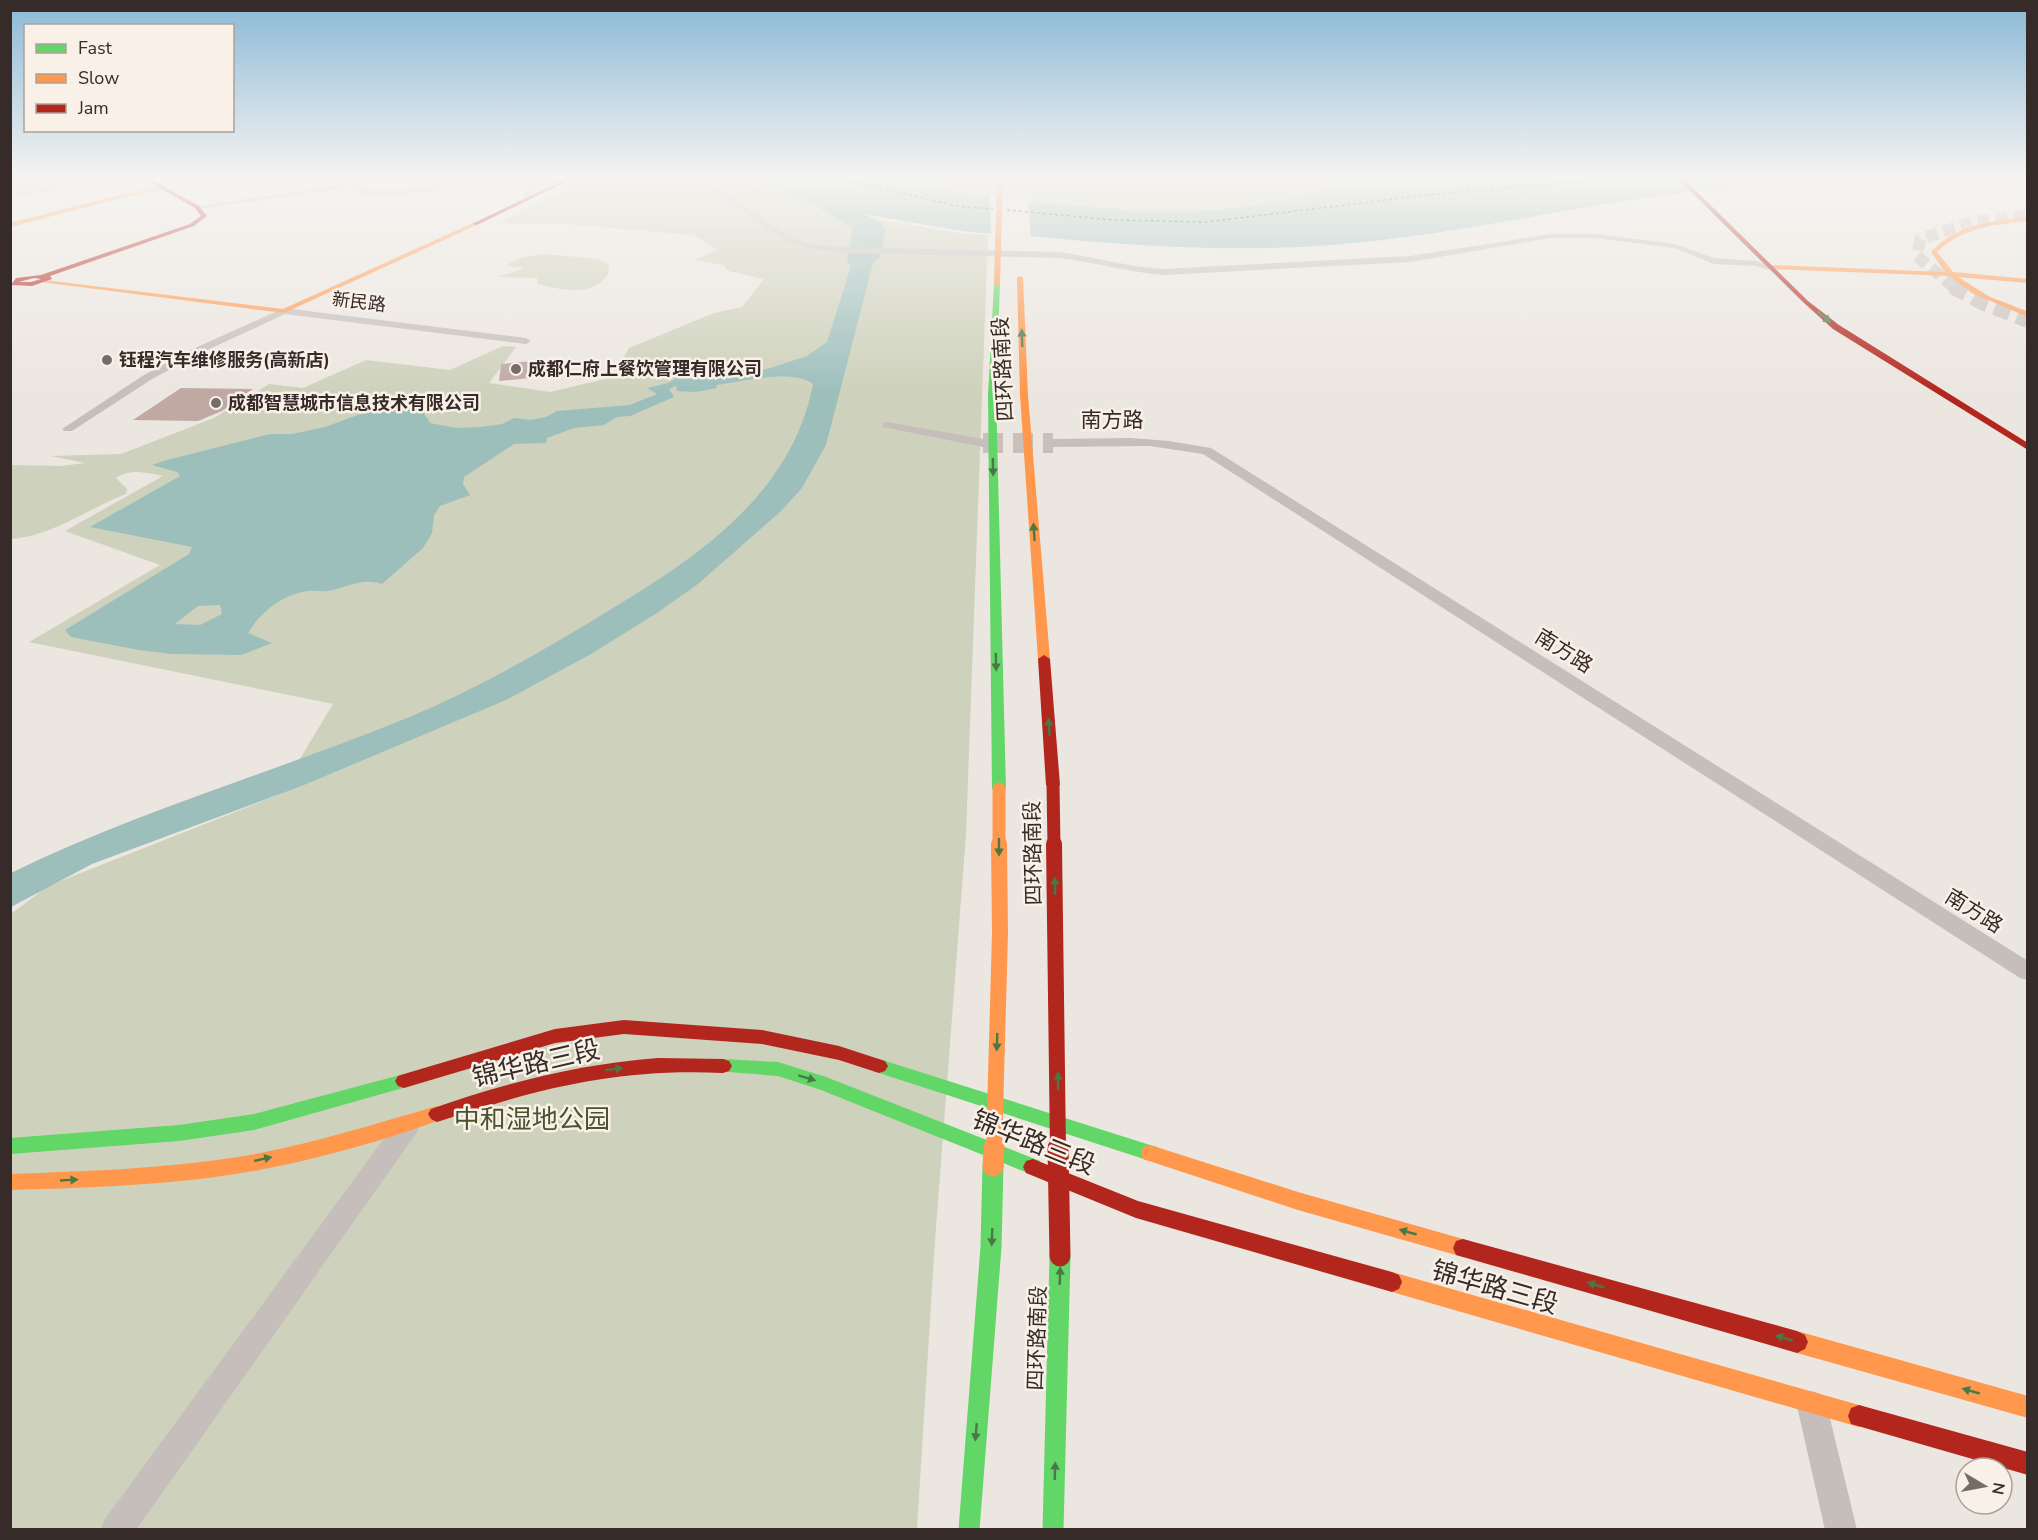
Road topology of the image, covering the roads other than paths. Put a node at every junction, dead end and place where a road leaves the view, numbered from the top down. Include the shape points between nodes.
1 (127, 249) edge
2 (419, 249) edge
3 (830, 249) edge
4 (998, 249) edge
5 (1019, 249) edge
6 (1480, 249) edge
7 (1687, 249) edge
8 (1758, 249) edge
9 (1936, 249) edge
10 (1778, 268) junction
11 (1948, 274) junction
12 (44, 279) junction
13 (2028, 280) edge
14 (16, 282) edge
15 (284, 311) junction
16 (2028, 315) edge
17 (526, 341) dead end
18 (887, 424) dead end
19 (68, 429) dead end
20 (2028, 434) edge
21 (983, 443) tunnel mouth
22 (1053, 443) tunnel mouth
23 (2028, 447) edge
24 (2028, 972) edge
25 (410, 1121) junction
26 (10, 1146) edge
27 (10, 1182) edge
28 (1812, 1402) junction
29 (2028, 1407) edge
30 (2028, 1464) edge
31 (116, 1530) edge
32 (969, 1530) edge
33 (1053, 1530) edge
34 (1841, 1530) edge

1 - 12 main road
2 - 15 main road
3 - 6 street via 1059,255 1163,272 1410,259
4 -> 32 main road, 四环路南段, bridge via 992,395 1000,933 991,1247
33 -> 5 main road, 四环路南段, bridge via 1060,1262 1053,785 1024,395
7 - 10 street via 1716,261
8 - 10 main road
9 - 11 main road via 1937,262
10 - 11 main road
10 - 20 main road via 1866,334
10 -> 23 main road via 1836,327
11 - 13 main road
11 - 16 main road
12 - 14 main road
12 - 15 main road, 新民路
15 - 17 street, 新民路
15 - 19 street via 148,377
18 - 21 street
22 - 24 street, 南方路 via 1150,442 1207,451
27 -> 25 main road, 锦华路三段 via 152,1176 239,1165 356,1138
25 -> 28 main road, 锦华路三段 via 549,1080 614,1069 695,1064 778,1069 826,1083 1136,1209
25 - 31 street
29 -> 26 main road, 锦华路三段 via 1298,1201 839,1053 762,1037 624,1027 555,1036 254,1122 179,1133
28 - 30 main road, 锦华路三段
28 - 34 street

